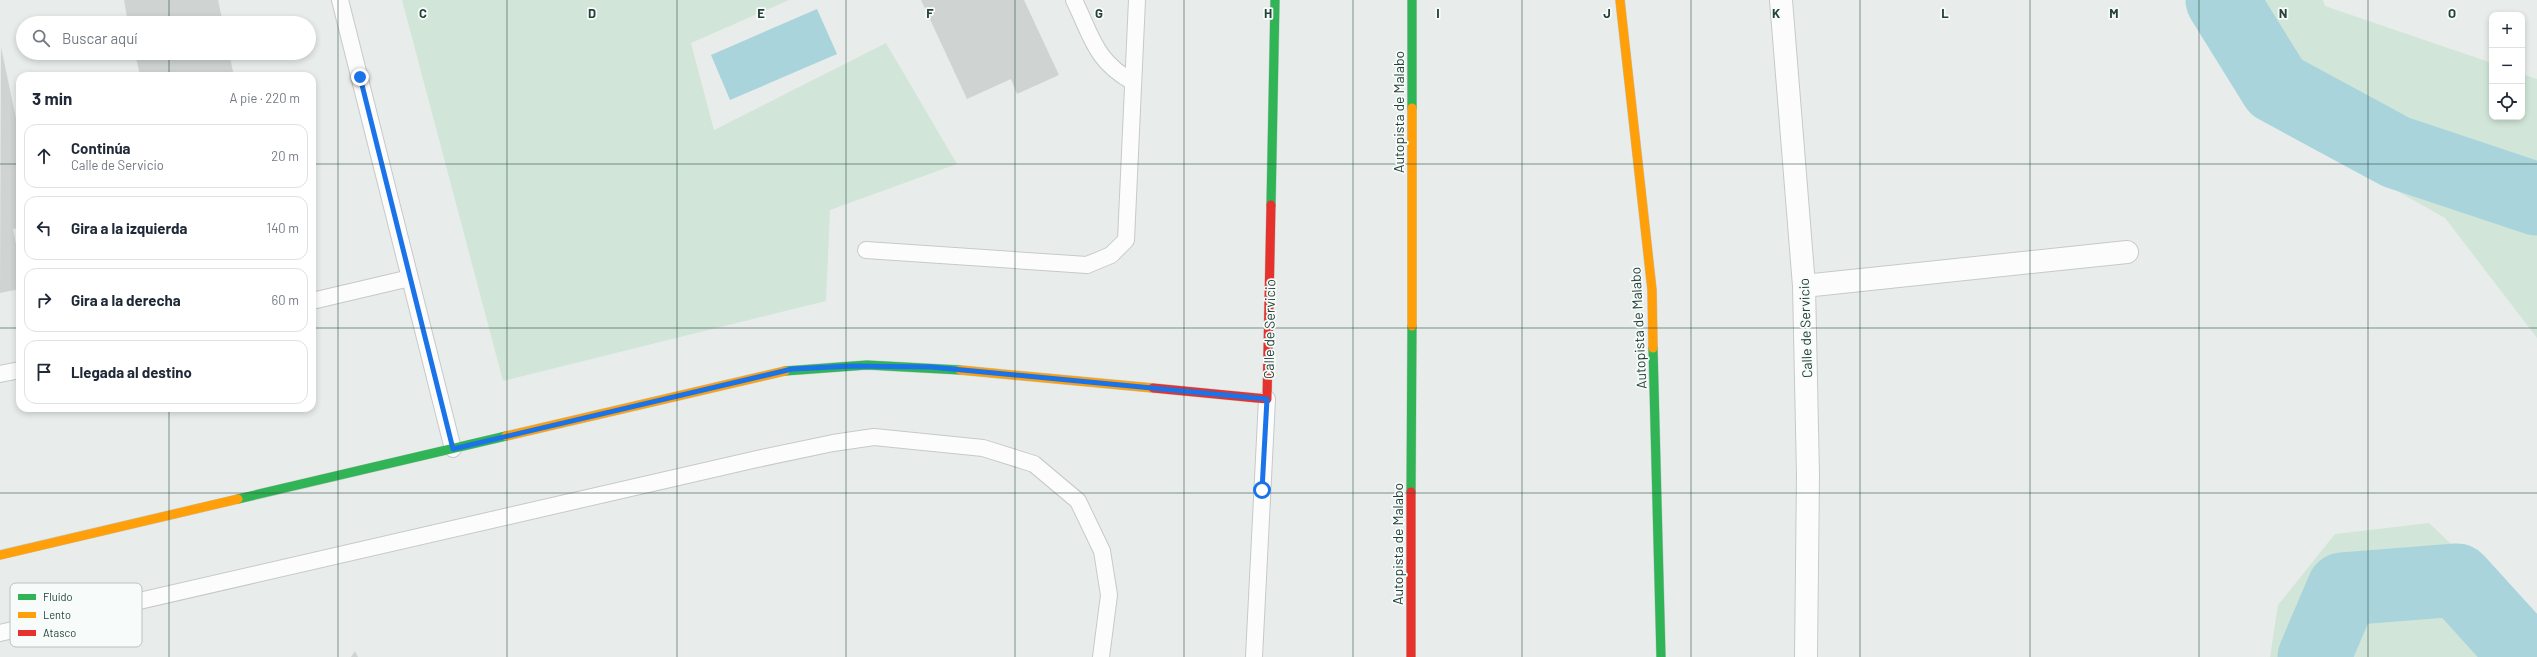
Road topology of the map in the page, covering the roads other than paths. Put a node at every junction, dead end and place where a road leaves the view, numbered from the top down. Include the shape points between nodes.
1 (340, 0) edge
2 (1074, 0) edge
3 (1137, 0) edge
4 (1275, 0) edge
5 (1412, 0) edge
6 (1620, 0) edge
7 (1781, 0) edge
8 (1133, 82) junction
9 (866, 250) dead end
10 (2127, 252) dead end
11 (410, 278) junction
12 (1804, 286) junction
13 (316, 300) edge
14 (16, 371) edge
15 (0, 374) edge
16 (1267, 399) junction
17 (453, 449) junction
18 (0, 555) edge
19 (142, 600) edge
20 (10, 631) edge
21 (0, 633) edge
22 (1101, 657) edge
23 (1254, 657) edge
24 (1411, 657) edge
25 (1661, 657) edge
26 (1806, 657) edge

1 - 11 lane
2 - 8 lane via 1098,54 1115,72
3 - 8 lane
4 - 16 main road, Calle de Servicio
5 - 24 main road, Autopista de Malabo
6 - 25 main road, Autopista de Malabo via 1652,290
7 - 12 street, Calle de Servicio
8 - 9 lane via 1126,240 1111,255 1086,265
10 - 12 street
11 - 13 lane
11 - 17 lane
12 - 26 street, Calle de Servicio via 1808,475
14 - 15 lane
16 - 17 main road via 931,367 852,366 792,369
16 - 23 lane, Calle de Servicio
17 - 18 main road
19 - 22 lane via 757,459 874,437 983,448 1034,464 1078,501 1102,550 1109,595
20 - 21 lane

